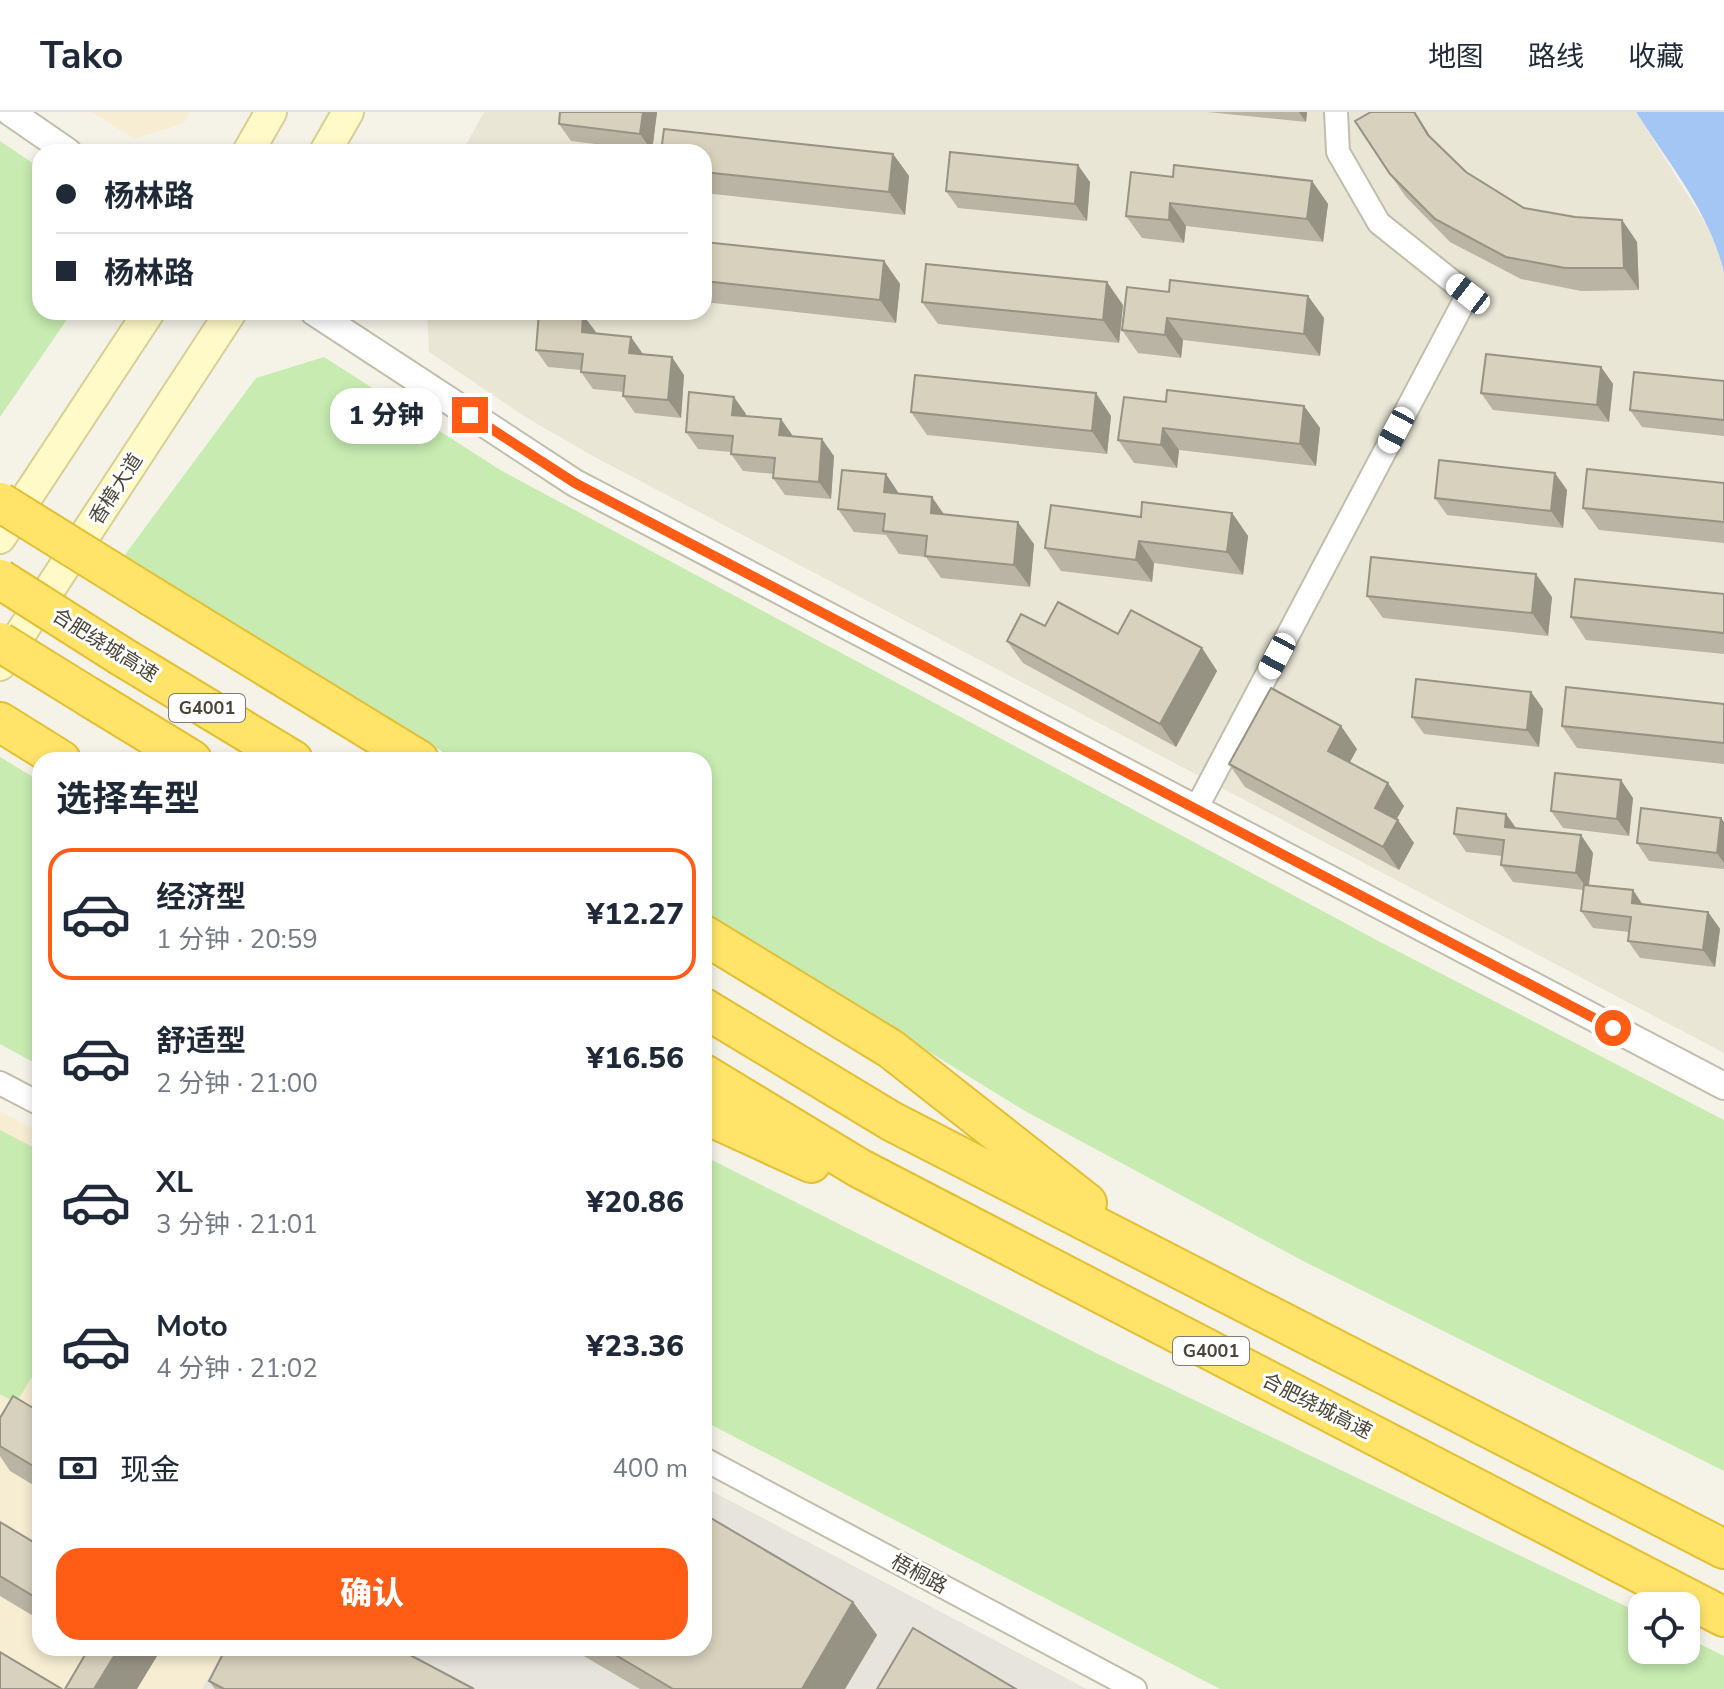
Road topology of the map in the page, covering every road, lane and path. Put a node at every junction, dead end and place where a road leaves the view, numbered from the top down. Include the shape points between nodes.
1 (10, 112) edge
2 (271, 112) edge
3 (348, 112) edge
4 (1336, 112) edge
5 (56, 144) edge
6 (253, 144) edge
7 (330, 144) edge
8 (144, 320) edge
9 (226, 320) edge
10 (326, 320) edge
11 (0, 502) edge
12 (0, 538) edge
13 (0, 579) edge
14 (0, 642) edge
15 (0, 665) edge
16 (0, 722) edge
17 (48, 752) edge
18 (179, 752) edge
19 (280, 752) edge
20 (406, 752) edge
21 (1196, 809) junction
22 (712, 940) edge
23 (712, 1013) edge
24 (712, 1079) edge
25 (0, 1083) edge
26 (1724, 1086) edge
27 (32, 1100) edge
28 (712, 1118) edge
29 (1159, 1259) junction
30 (1125, 1306) junction
31 (712, 1463) edge
32 (1724, 1549) edge
33 (1724, 1617) edge
34 (1135, 1689) edge

1 - 5 street
2 - 6 main road
3 - 7 main road
4 - 21 street via 1338,152 1379,223 1468,294
8 - 12 main road
9 - 15 main road, 香樟大道
10 - 21 street via 575,483
11 - 20 highway, bridge
13 - 19 highway, 合肥绕城高速 / G4001, bridge
14 - 18 highway, G4001, bridge
16 - 17 highway
21 - 26 street
22 - 29 highway via 891,1049
23 - 29 highway, G4001 via 891,1121
24 - 30 highway, 合肥绕城高速 / G4001 via 859,1168
25 - 27 street
28 - 30 highway
29 - 32 highway, G4001
30 - 33 highway, 合肥绕城高速 / G4001
31 - 34 street, 梧桐路

